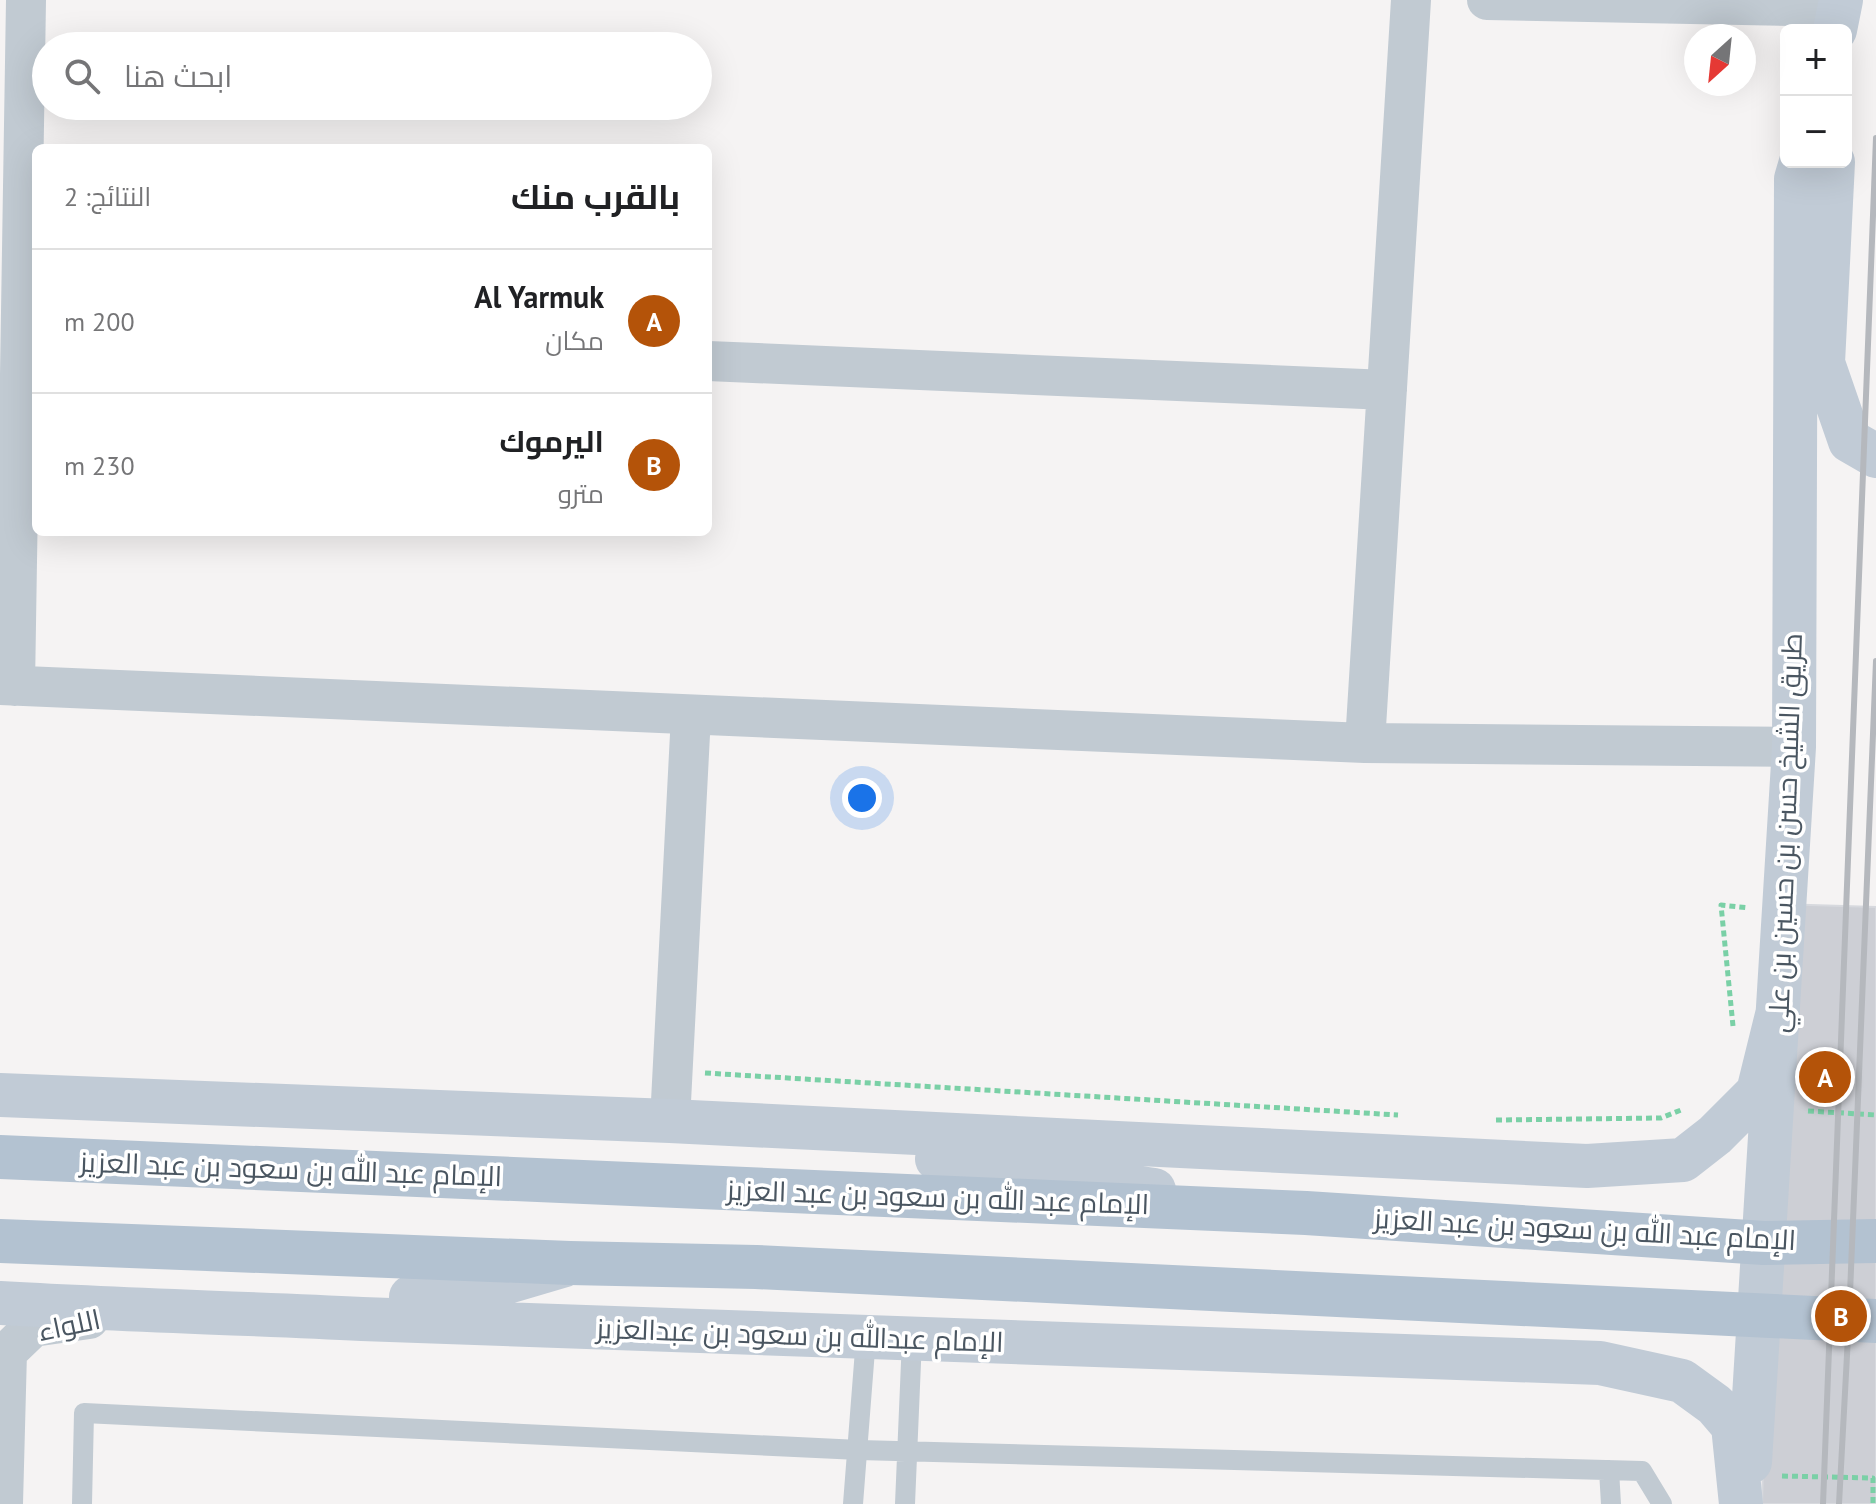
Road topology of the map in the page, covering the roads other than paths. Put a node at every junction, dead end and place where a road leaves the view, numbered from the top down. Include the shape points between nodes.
1 (26, 0) edge
2 (1411, 0) edge
3 (1487, 0) edge
4 (1839, 17) edge
5 (1799, 168) edge
6 (1833, 168) edge
7 (28, 331) edge
8 (712, 361) edge
9 (1387, 390) junction
10 (1876, 456) edge
11 (8, 686) edge
12 (691, 715) junction
13 (1365, 743) junction
14 (1794, 747) junction
15 (1778, 1011) junction
16 (0, 1095) edge
17 (670, 1121) junction
18 (0, 1157) edge
19 (1306, 1213) junction
20 (0, 1241) edge
21 (1876, 1241) edge
22 (1764, 1243) junction
23 (570, 1263) junction
24 (0, 1303) edge
25 (139, 1311) junction
26 (1758, 1316) junction
27 (317, 1317) junction
28 (1876, 1321) edge
29 (866, 1337) junction
30 (912, 1339) junction
31 (4, 1351) edge
32 (859, 1450) junction
33 (908, 1451) junction
34 (1609, 1470) junction
35 (1754, 1495) edge
36 (3, 1504) edge
37 (82, 1504) edge
38 (853, 1504) edge
39 (905, 1504) edge
40 (1611, 1504) edge
41 (1662, 1504) edge

1 - 7 street
2 - 9 street
3 - 4 street
5 - 14 street, طريق الشيخ حسن بن حسين بن علي
6 - 10 street via 1823,363 1850,441
7 - 11 street
8 - 9 street
9 - 13 street
11 - 12 street
12 - 13 street
12 - 17 street
13 - 14 street
14 - 15 street, طريق الشيخ حسن بن حسين بن علي
15 - 17 street via 1758,1092 1683,1160 1587,1166
15 - 22 street, طريق الشيخ حسن بن حسين بن علي
16 - 17 street
17 - 19 street
18 - 19 main road, الإمام عبد الله بن سعود بن عبد العزيز
19 - 22 main road, الإمام عبد الله بن سعود بن عبد العزيز
20 - 23 main road
21 - 22 main road, الإمام عبد الله بن سعود بن عبد العزيز
22 - 26 street, طريق الشيخ حسن بن حسين بن علي
23 - 26 main road via 756,1267
23 - 27 street via 456,1297 364,1297
24 - 25 street, الإمام عبدالله بن سعود بن عبدالعزيز
25 - 27 street, الإمام عبدالله بن سعود بن عبدالعزيز
25 - 31 street, اللواء via 33,1327
26 - 28 main road
26 - 35 street, طريق الشيخ حسن بن حسين بن علي
27 - 29 street, الإمام عبدالله بن سعود بن عبدالعزيز
29 - 30 street, الإمام عبدالله بن سعود بن عبدالعزيز
29 - 32 lane
30 - 33 lane
30 - 35 street, الإمام عبدالله بن سعود بن عبدالعزيز via 1600,1363 1682,1381 1715,1405 1733,1426
31 - 36 street, اللواء
32 - 33 lane
32 - 37 lane via 84,1413
32 - 38 lane
33 - 34 lane
33 - 39 lane
34 - 40 lane
34 - 41 lane via 1642,1471

